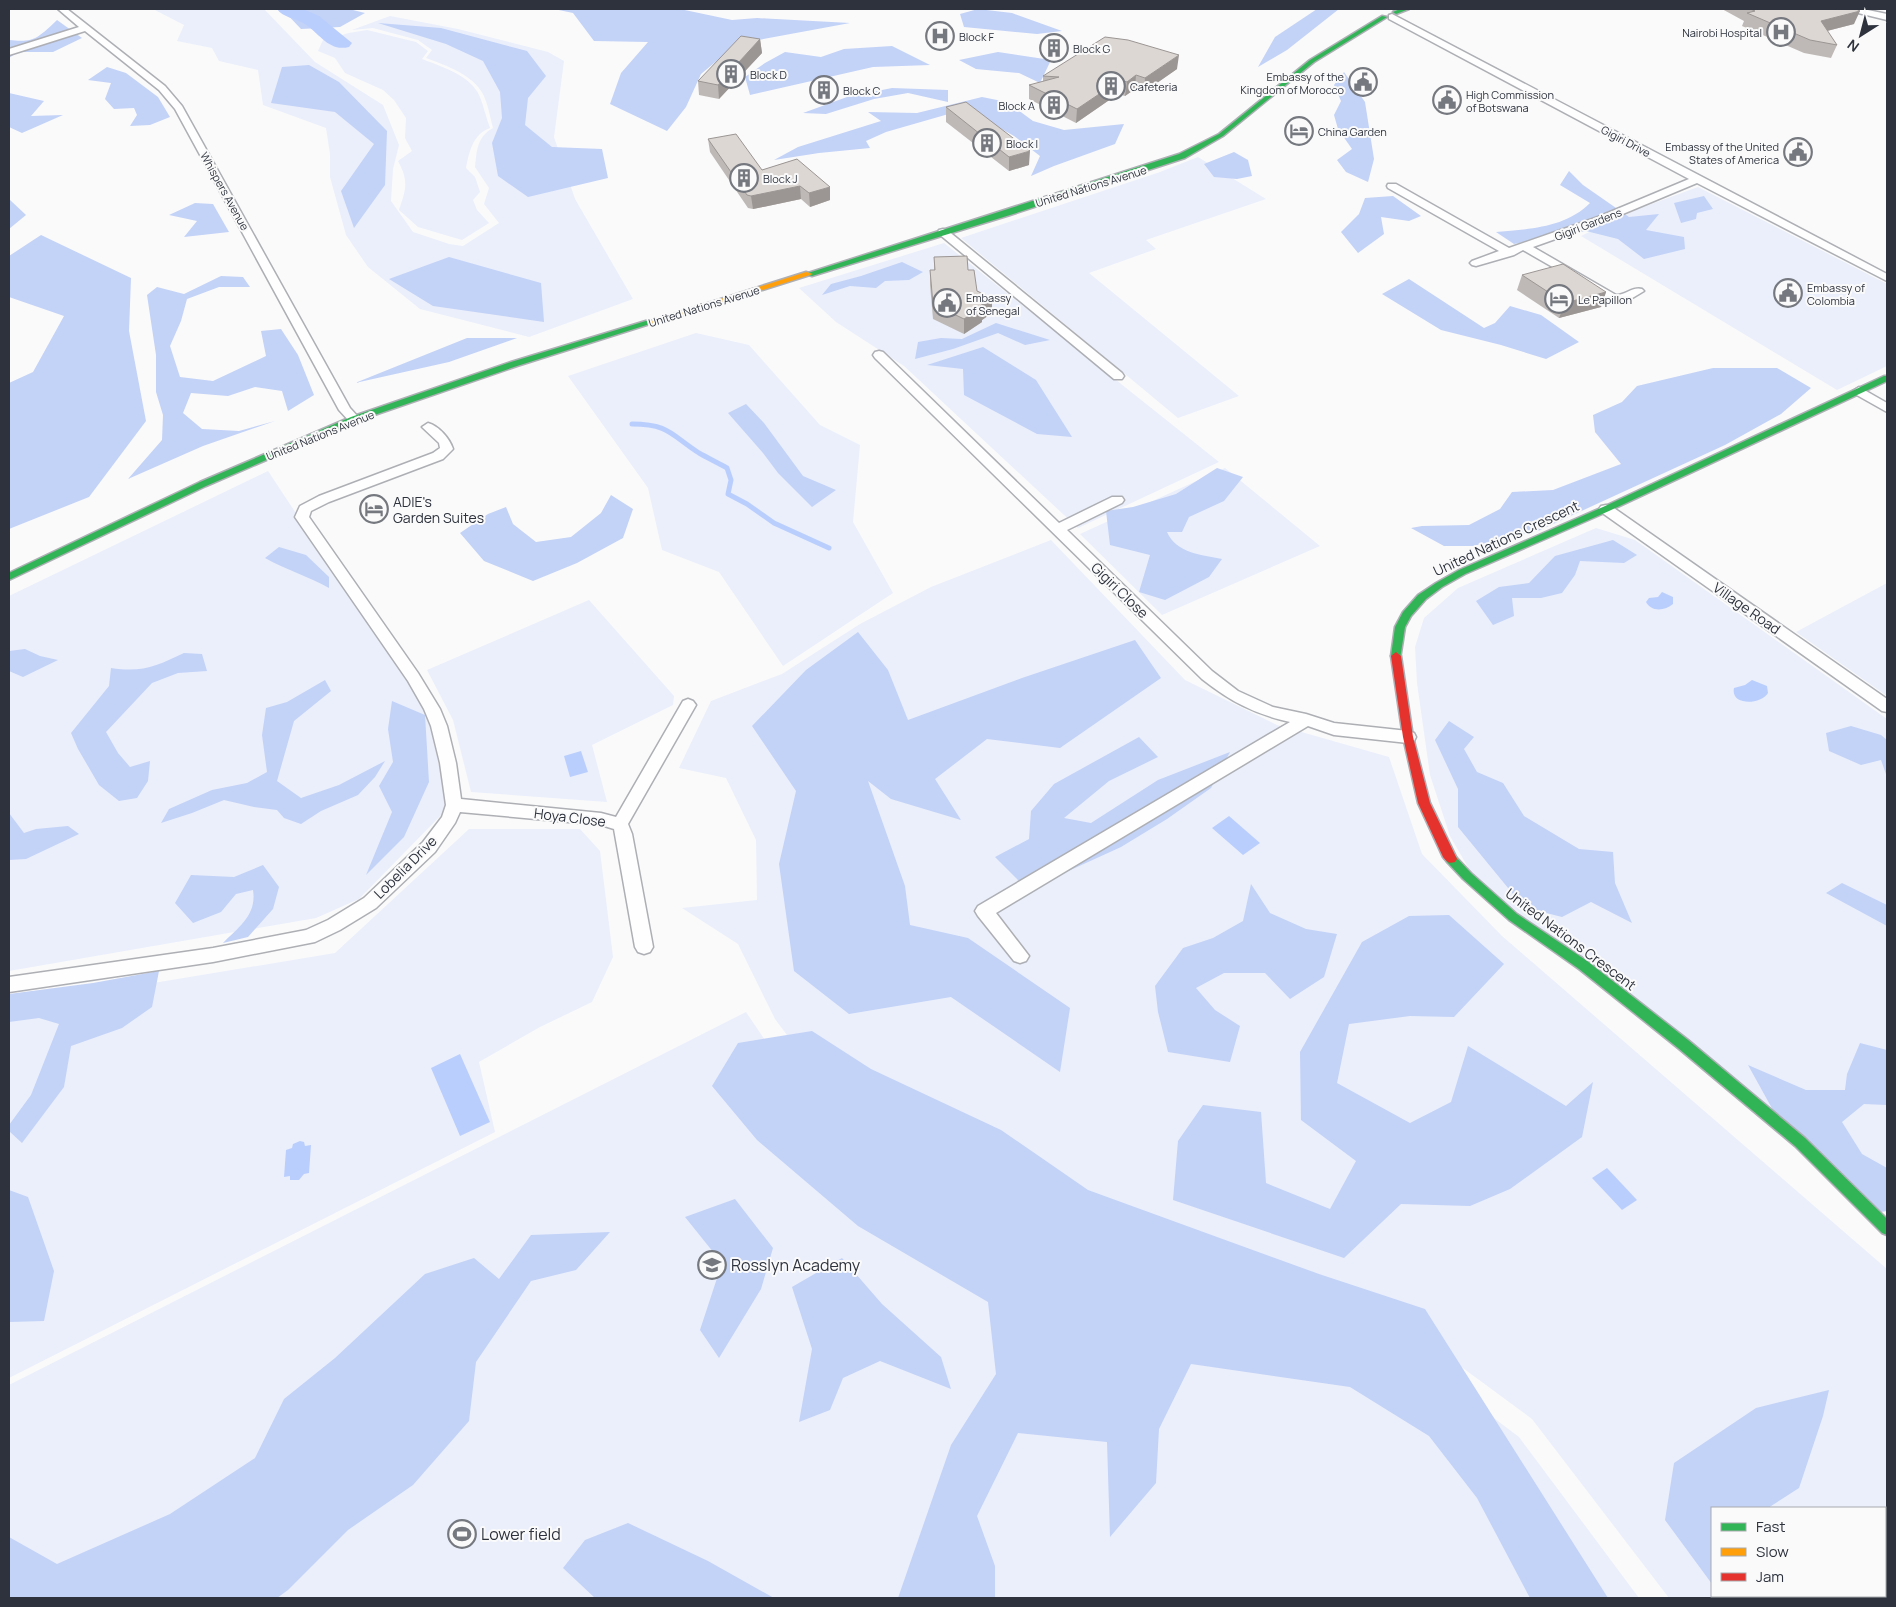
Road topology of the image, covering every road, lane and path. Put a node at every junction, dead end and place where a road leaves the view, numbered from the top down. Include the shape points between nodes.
1 (62, 9) edge
2 (1853, 9) edge
3 (1389, 12) edge
4 (1887, 17) edge
5 (86, 28) junction
6 (1344, 28) dead end
7 (1324, 40) dead end
8 (9, 52) edge
9 (1697, 180) junction
10 (1392, 186) dead end
11 (943, 232) junction
12 (1525, 247) junction
13 (1510, 253) junction
14 (829, 263) junction
15 (1476, 263) dead end
16 (1887, 278) edge
17 (1638, 291) dead end
18 (880, 355) dead end
19 (1118, 376) dead end
20 (1887, 378) edge
21 (1859, 391) junction
22 (1887, 408) edge
23 (349, 415) junction
24 (428, 427) dead end
25 (263, 445) dead end
26 (1117, 500) dead end
27 (1606, 509) junction
28 (1058, 529) junction
29 (9, 577) edge
30 (688, 705) dead end
31 (1887, 706) edge
32 (1306, 720) junction
33 (1408, 737) junction
34 (454, 805) junction
35 (620, 824) junction
36 (644, 947) dead end
37 (1020, 956) dead end
38 (9, 985) edge
39 (1887, 1228) edge

1 - 5 street, Whispers Avenue
2 - 4 street
3 - 6 street
3 - 9 street, Gigiri Drive
3 - 11 street, United Nations Avenue via 1312,61 1237,123 1201,148 1151,167
5 - 8 street
5 - 23 street, Whispers Avenue via 162,88 179,108
7 - 14 street, United Nations Avenue via 1212,130 1184,146
9 - 12 street, Gigiri Gardens
9 - 16 street, Gigiri Drive
10 - 13 street
11 - 14 street, United Nations Avenue
11 - 19 street
12 - 13 street, Gigiri Gardens
12 - 17 street via 1614,298 1625,298
13 - 15 street, Gigiri Gardens
14 - 23 street, United Nations Avenue via 536,348
18 - 28 street, Gigiri Close
20 - 21 street, United Nations Crescent
21 - 22 street
21 - 27 street, United Nations Crescent
23 - 25 street, United Nations Avenue
23 - 29 street, United Nations Avenue
24 - 34 street via 447,449 438,456 324,500 305,509 302,517 432,708 448,763
26 - 28 street
27 - 31 street, Village Road
27 - 33 street, United Nations Crescent via 1439,584 1407,614 1400,627 1396,656
28 - 32 street, Gigiri Close via 1207,675 1233,695 1269,712
30 - 35 street
32 - 33 street, Gigiri Close via 1334,729
32 - 37 street via 984,911
33 - 39 street, United Nations Crescent via 1424,803 1448,854 1467,876 1513,918 1583,965 1800,1142
34 - 35 street, Hoya Close via 601,819
34 - 38 street, Lobelia Drive via 449,819 429,847 376,897 353,915 309,937 213,955
35 - 36 street, Hoya Close

